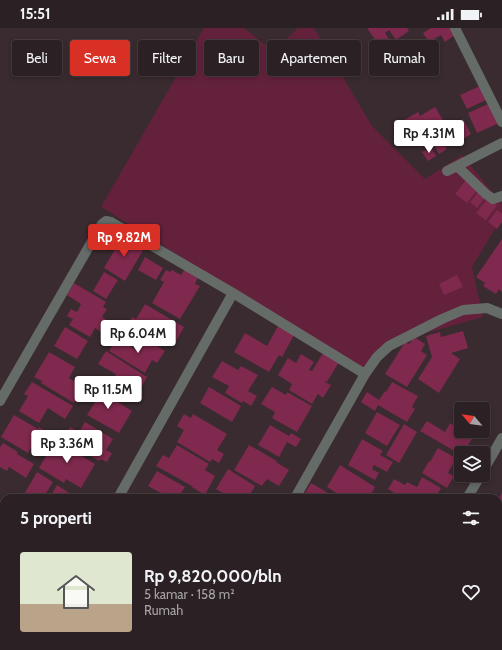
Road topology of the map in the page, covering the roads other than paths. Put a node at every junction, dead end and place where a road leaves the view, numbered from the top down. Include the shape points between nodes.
1 (455, 28) edge
2 (502, 122) edge
3 (502, 143) edge
4 (457, 166) junction
5 (447, 171) dead end
6 (502, 196) edge
7 (233, 293) junction
8 (502, 314) edge
9 (365, 374) junction
10 (0, 401) edge
11 (502, 438) edge
12 (490, 459) edge
13 (477, 482) edge
14 (120, 494) edge
15 (297, 494) edge
16 (469, 494) edge

1 - 2 street
3 - 4 street
4 - 5 street
4 - 6 street via 493,199
7 - 9 street
7 - 10 street via 111,222 104,222
7 - 14 street
8 - 9 street via 487,308 464,310 442,319 389,346
9 - 15 street
11 - 12 street
13 - 16 street

